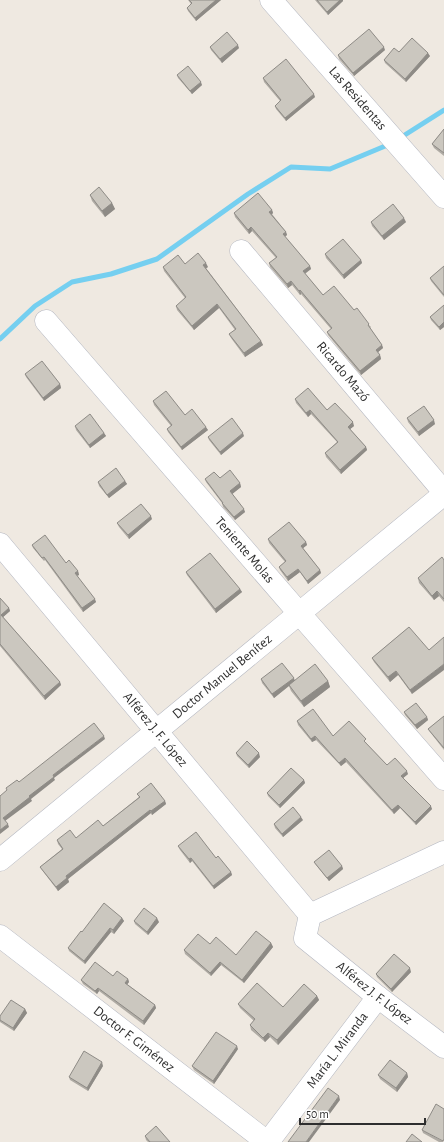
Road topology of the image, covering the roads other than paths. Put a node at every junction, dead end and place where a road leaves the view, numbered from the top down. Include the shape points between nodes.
1 (271, 0) edge
2 (444, 197) edge
3 (241, 251) dead end
4 (46, 321) dead end
5 (444, 493) edge
6 (0, 544) edge
7 (299, 613) junction
8 (155, 731) junction
9 (444, 779) edge
10 (444, 852) edge
11 (0, 860) edge
12 (310, 915) junction
13 (0, 936) edge
14 (378, 997) junction
15 (444, 1047) edge
16 (267, 1142) edge

1 - 2 street, Las Residentas
3 - 5 street, Ricardo Mazó
4 - 7 street, Teniente Molas
5 - 7 street, Doctor Manuel Benítez
6 - 8 street, Alférez J. F. López
7 - 8 street, Doctor Manuel Benítez
7 - 9 street, Teniente Molas
8 - 11 street, Doctor Manuel Benítez
8 - 12 street, Alférez J. F. López
10 - 12 street
12 - 14 street, Alférez J. F. López via 305,938
13 - 16 street, Doctor F. Giménez
14 - 15 street, Alférez J. F. López
14 - 16 street, María L. Miranda

